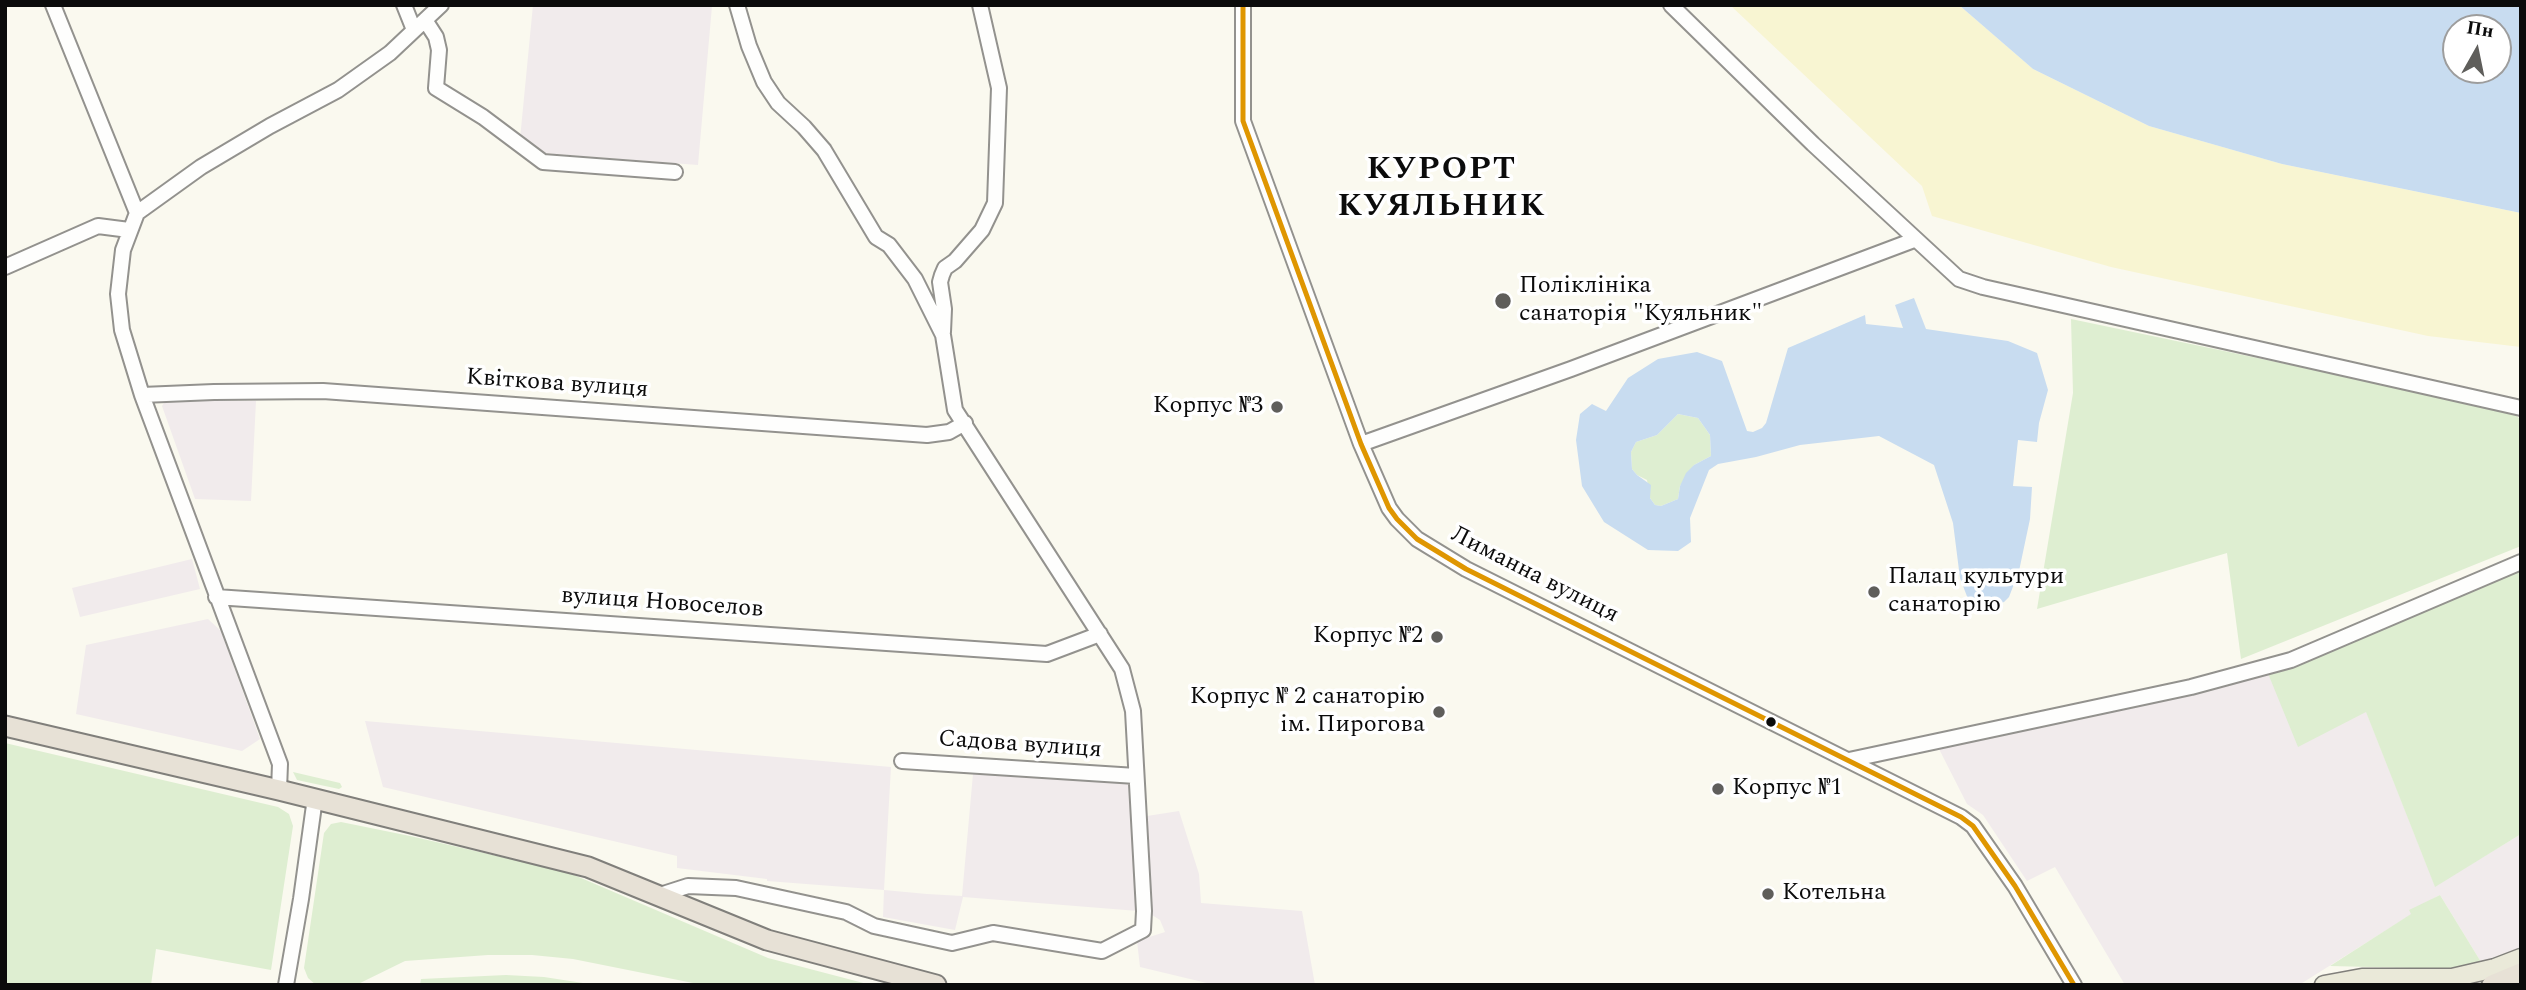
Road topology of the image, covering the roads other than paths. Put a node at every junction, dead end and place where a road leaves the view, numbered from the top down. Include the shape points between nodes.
1 (53, 5) edge
2 (404, 5) edge
3 (441, 5) edge
4 (737, 5) edge
5 (979, 5) edge
6 (1243, 5) edge
7 (1671, 5) edge
8 (420, 25) junction
9 (675, 172) dead end
10 (137, 213) junction
11 (129, 230) junction
12 (1914, 240) junction
13 (5, 267) edge
14 (942, 275) junction
15 (915, 279) junction
16 (943, 335) junction
17 (142, 395) junction
18 (2521, 408) edge
19 (963, 415) junction
20 (1361, 444) junction
21 (2521, 562) edge
22 (216, 597) junction
23 (1100, 634) junction
24 (5, 726) edge
25 (1849, 760) junction
26 (902, 761) dead end
27 (1136, 776) junction
28 (279, 790) junction
29 (315, 798) junction
30 (660, 895) junction
31 (2521, 958) edge
32 (2521, 973) edge
33 (2521, 982) edge
34 (286, 985) edge
35 (936, 985) edge
36 (2074, 985) edge
37 (2324, 985) edge
38 (2492, 985) edge
39 (2513, 985) edge

1 - 10 street
2 - 8 street
3 - 8 street
4 - 15 street via 764,82 824,150 876,237 889,245
5 - 14 street via 999,88 995,203 982,230
6 - 20 street, Лиманна вулиця via 1243,121
7 - 12 street
8 - 9 street via 436,37 436,88 543,162
8 - 10 street via 338,90 201,167
10 - 11 street
11 - 13 street via 98,226
11 - 17 street via 118,294 122,330
12 - 18 street via 1953,276 1983,287
12 - 20 street
14 - 15 street
14 - 16 street
15 - 16 street
16 - 19 street
17 - 19 street, Квіткова вулиця via 323,391 927,435 949,432
17 - 22 street
19 - 23 street
20 - 25 street, Лиманна вулиця via 1389,508 1411,534 1440,555
21 - 25 street via 2291,660 2191,687
22 - 23 street, вулиця Новоселов via 1047,654
22 - 28 street via 280,764
23 - 27 street via 1122,669 1133,710
24 - 28 highway
25 - 36 street, Лиманна вулиця via 1973,826
26 - 27 street, Садова вулиця
27 - 30 street via 1143,930 1102,951 993,933 952,943 874,926 846,912 736,888 688,886
28 - 29 highway
29 - 30 highway via 588,867
29 - 34 street
30 - 35 highway via 767,940
31 - 37 main road via 2452,978 2362,978
32 - 38 highway
33 - 39 highway

